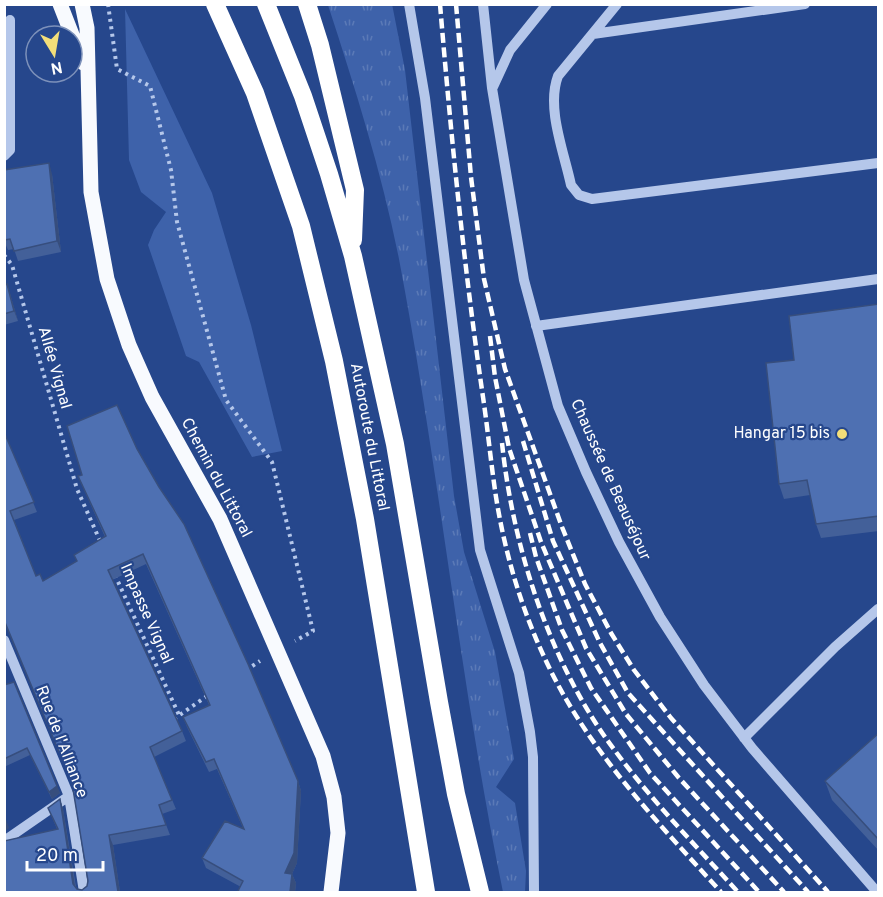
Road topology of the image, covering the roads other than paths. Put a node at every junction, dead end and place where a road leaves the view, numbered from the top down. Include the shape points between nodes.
1 (60, 4) edge
2 (82, 4) edge
3 (215, 4) edge
4 (266, 4) edge
5 (308, 4) edge
6 (410, 4) edge
7 (483, 4) edge
8 (547, 4) edge
9 (617, 4) edge
10 (806, 4) edge
11 (10, 20) dead end
12 (593, 33) junction
13 (87, 74) junction
14 (492, 88) junction
15 (4, 156) edge
16 (879, 163) edge
17 (353, 256) junction
18 (879, 279) edge
19 (536, 326) junction
20 (879, 609) edge
21 (4, 640) edge
22 (744, 738) junction
23 (69, 796) junction
24 (4, 841) edge
25 (84, 892) edge
26 (331, 892) edge
27 (426, 892) edge
28 (480, 892) edge
29 (534, 892) edge
30 (877, 892) edge

1 - 13 main road, Chemin du Littoral
2 - 13 main road, Chemin du Littoral via 87,28
3 - 27 highway, Autoroute du Littoral via 255,93 301,226 334,361 365,519
4 - 17 highway, Autoroute du Littoral via 303,96
5 - 17 highway via 355,190
6 - 29 street via 480,550 519,673 530,732
7 - 14 street, Chaussée de Beauséjour
8 - 14 street via 510,50
9 - 12 street
10 - 12 street
11 - 15 street via 10,150
12 - 16 street via 558,76 553,102 571,185 579,195 592,199
13 - 26 main road, Chemin du Littoral via 91,192 107,279 152,397 220,519 323,756 338,832
14 - 19 street, Chaussée de Beauséjour via 524,280
17 - 28 highway, Autoroute du Littoral via 394,444 456,794
18 - 19 street
19 - 22 street, Chaussée de Beauséjour via 558,406 619,542 660,617
20 - 22 street
21 - 23 street, Rue de l'Alliance
22 - 30 street, Chaussée de Beauséjour
23 - 24 street
23 - 25 street, Rue de l'Alliance

